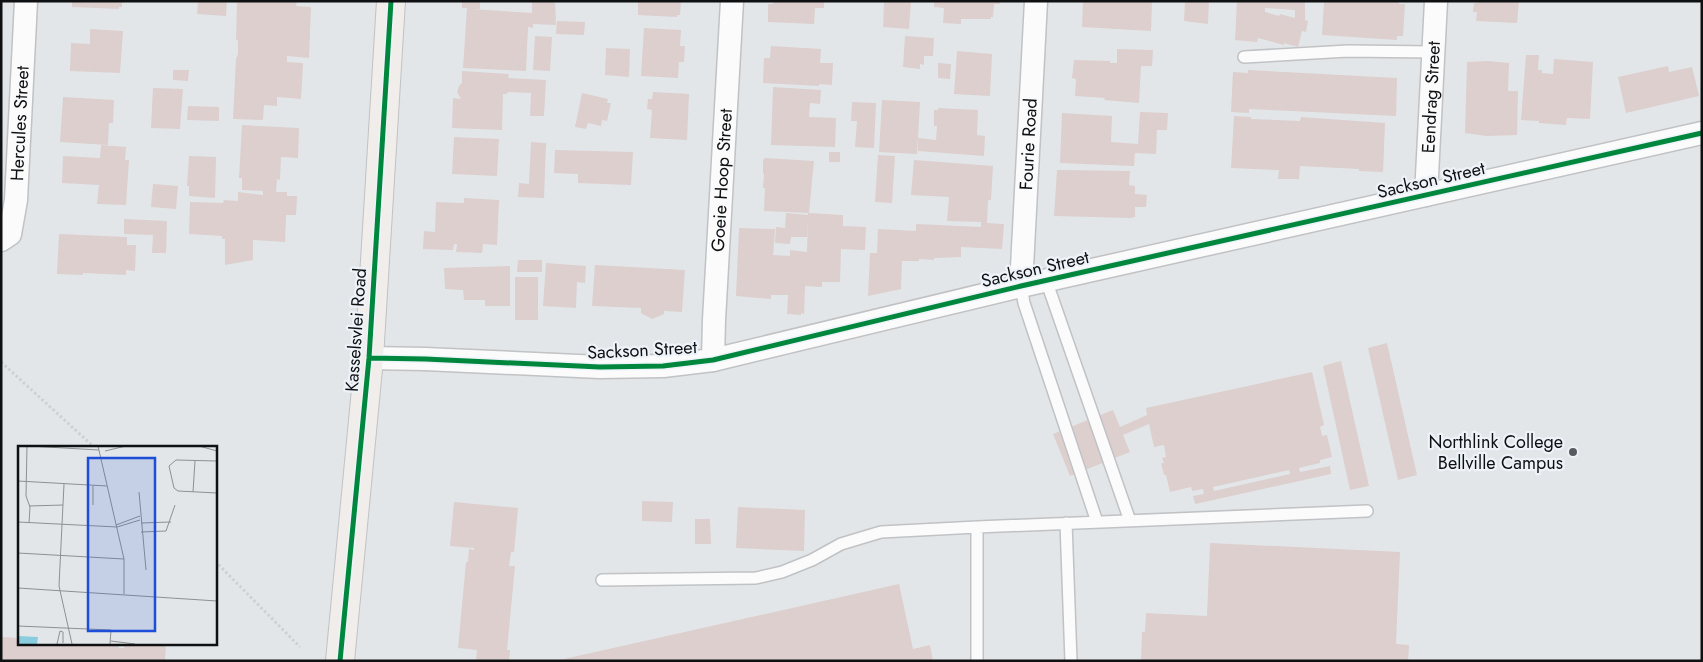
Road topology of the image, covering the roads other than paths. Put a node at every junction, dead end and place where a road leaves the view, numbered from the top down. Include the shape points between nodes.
1 (26, 1) edge
2 (391, 1) edge
3 (732, 1) edge
4 (1036, 1) edge
5 (1436, 1) edge
6 (1434, 52) junction
7 (1244, 57) dead end
8 (1702, 133) edge
9 (1426, 195) junction
10 (1, 240) edge
11 (1046, 280) junction
12 (1020, 286) junction
13 (369, 358) junction
14 (713, 360) junction
15 (1367, 511) dead end
16 (1130, 521) junction
17 (1098, 522) junction
18 (1066, 523) junction
19 (977, 527) junction
20 (602, 580) dead end
21 (340, 661) edge
22 (977, 661) edge
23 (1071, 661) edge

1 - 10 street, Hercules Street via 16,200 10,234
2 - 13 street, Kasselsvlei Road
3 - 14 street, Goeie Hoop Street
4 - 12 street, Fourie Road
5 - 6 street, Eendrag Street
6 - 7 lane
6 - 9 street, Eendrag Street
8 - 9 street, Sackson Street
9 - 11 street, Sackson Street
11 - 12 street, Sackson Street
11 - 16 lane
12 - 14 street, Sackson Street
12 - 17 lane
13 - 14 street, Sackson Street via 600,368 636,368
13 - 21 street, Kasselsvlei Road
15 - 16 lane
16 - 17 lane
17 - 18 lane
18 - 19 lane
18 - 23 lane
19 - 20 lane via 882,532 841,544 782,572 756,578
19 - 22 lane

